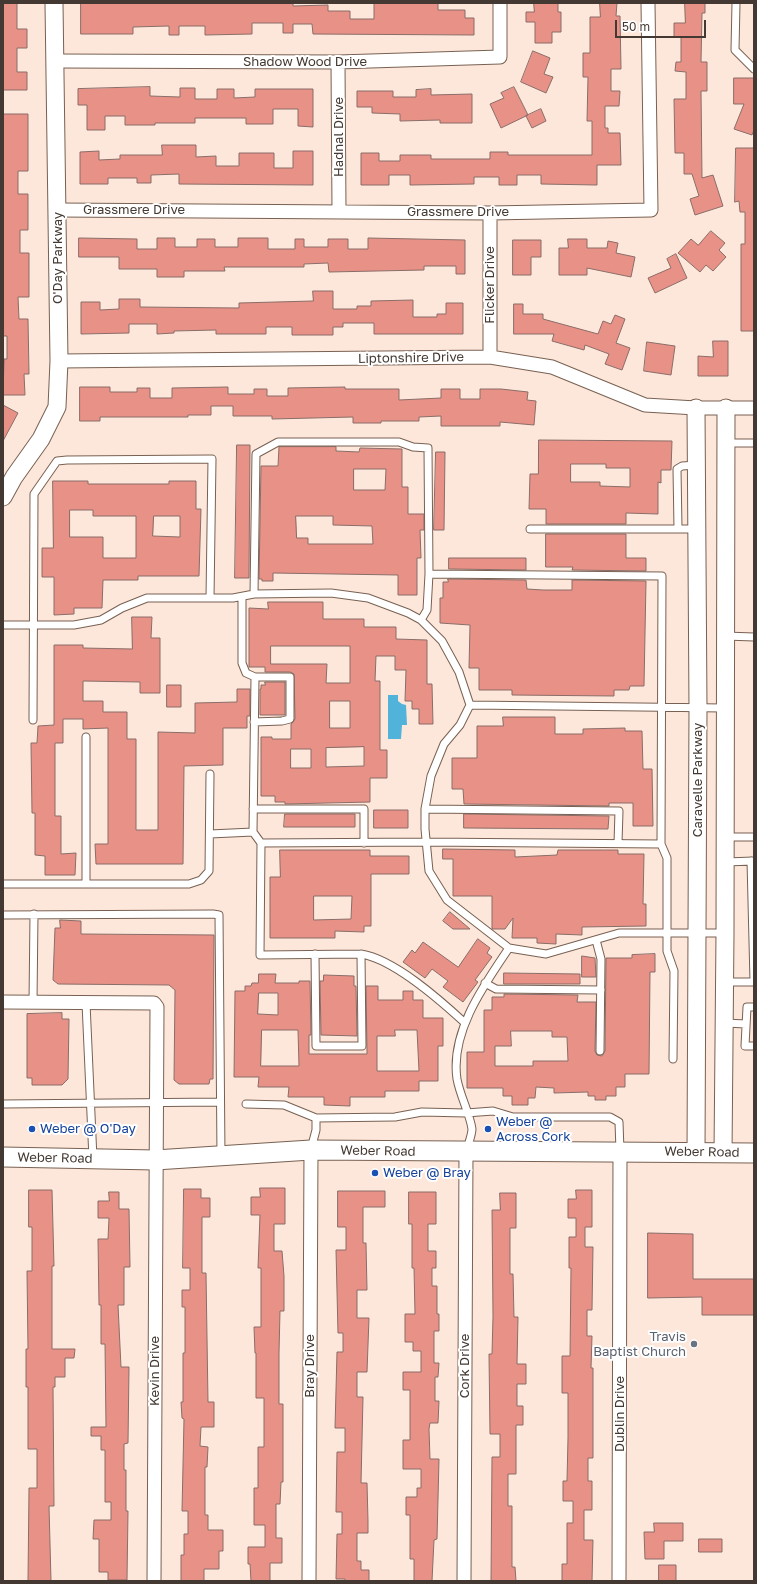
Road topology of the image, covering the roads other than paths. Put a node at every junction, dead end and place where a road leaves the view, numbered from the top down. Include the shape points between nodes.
1 (54, 3) edge
2 (500, 3) edge
3 (648, 3) edge
4 (736, 3) edge
5 (56, 61) junction
6 (338, 62) junction
7 (754, 69) edge
8 (58, 210) junction
9 (339, 211) junction
10 (490, 213) junction
11 (490, 357) junction
12 (59, 361) junction
13 (696, 408) junction
14 (726, 408) junction
15 (754, 408) edge
16 (726, 443) junction
17 (754, 443) edge
18 (697, 465) junction
19 (3, 497) edge
20 (678, 529) junction
21 (697, 529) junction
22 (530, 530) dead end
23 (429, 574) junction
24 (254, 594) junction
25 (242, 597) junction
26 (210, 598) junction
27 (421, 620) junction
28 (3, 625) edge
29 (34, 625) junction
30 (724, 636) junction
31 (754, 637) edge
32 (255, 677) junction
33 (470, 705) junction
34 (663, 708) junction
35 (698, 708) junction
36 (724, 708) junction
37 (33, 720) dead end
38 (254, 722) junction
39 (86, 737) dead end
40 (210, 774) dead end
41 (253, 809) junction
42 (425, 809) junction
43 (253, 832) junction
44 (210, 834) junction
45 (725, 837) junction
46 (754, 837) edge
47 (364, 842) junction
48 (427, 842) junction
49 (261, 843) junction
50 (618, 843) junction
51 (662, 844) junction
52 (752, 861) edge
53 (725, 862) junction
54 (3, 884) edge
55 (86, 884) junction
56 (753, 896) edge
57 (34, 914) junction
58 (3, 915) edge
59 (667, 933) junction
60 (725, 933) junction
61 (697, 934) junction
62 (596, 940) junction
63 (509, 948) junction
64 (315, 954) junction
65 (361, 954) junction
66 (725, 982) junction
67 (754, 982) edge
68 (485, 983) junction
69 (601, 990) junction
70 (3, 1002) edge
71 (33, 1002) junction
72 (86, 1003) junction
73 (754, 1007) edge
74 (465, 1023) junction
75 (724, 1023) junction
76 (746, 1024) junction
77 (754, 1046) edge
78 (600, 1051) dead end
79 (673, 1059) dead end
80 (156, 1102) junction
81 (220, 1102) junction
82 (90, 1103) junction
83 (3, 1104) edge
84 (246, 1104) dead end
85 (466, 1113) junction
86 (316, 1118) junction
87 (311, 1150) junction
88 (620, 1151) junction
89 (466, 1152) junction
90 (696, 1153) junction
91 (723, 1153) junction
92 (754, 1153) edge
93 (220, 1156) junction
94 (3, 1157) edge
95 (93, 1159) junction
96 (155, 1160) junction
97 (154, 1581) edge
98 (309, 1581) edge
99 (464, 1581) edge
100 (619, 1581) edge

1 - 5 street, O'Day Parkway
2 - 6 street, Shadow Wood Drive via 500,57
3 - 10 street, Grassmere Drive via 651,210
4 - 7 lane via 735,50
5 - 6 street, Shadow Wood Drive
5 - 8 street, O'Day Parkway
6 - 9 street, Hadnal Drive
8 - 9 street, Grassmere Drive
8 - 12 street, O'Day Parkway
9 - 10 street, Grassmere Drive
10 - 11 street, Flicker Drive
11 - 12 street, Liptonshire Drive
11 - 13 street, Liptonshire Drive via 552,367 645,405
12 - 19 street, O'Day Parkway via 57,407 41,439
13 - 14 street, Liptonshire Drive
13 - 18 street, Caravelle Parkway
14 - 15 street, Liptonshire Drive
14 - 16 street, Caravelle Parkway
16 - 17 lane
16 - 30 street, Caravelle Parkway
18 - 20 lane via 677,469
18 - 21 street, Caravelle Parkway
20 - 21 lane
20 - 22 lane
21 - 35 street, Caravelle Parkway
23 - 24 lane via 428,448 413,447 399,442 278,442 256,454
23 - 27 lane via 427,610
23 - 34 lane via 662,576
24 - 25 lane
24 - 27 lane via 331,593 368,598
25 - 26 lane
25 - 32 lane via 242,663 246,673
26 - 29 lane via 147,598 101,620 74,625
26 - 29 lane via 212,459 58,461 34,494
27 - 33 lane via 442,641 459,672
28 - 29 lane
29 - 37 lane
30 - 31 lane
30 - 36 street, Caravelle Parkway
32 - 38 lane
32 - 38 lane via 290,677 290,719
33 - 34 lane
33 - 42 lane via 460,725 444,744 431,776
34 - 35 lane
34 - 51 lane
35 - 36 lane
35 - 61 street, Caravelle Parkway
36 - 45 street, Caravelle Parkway
38 - 41 lane
39 - 55 lane
40 - 44 lane
41 - 43 lane
41 - 47 lane via 364,809
42 - 48 lane
42 - 50 lane via 619,811
43 - 44 lane
43 - 49 lane
44 - 55 lane via 209,871 201,880 189,884
45 - 46 lane
45 - 53 street, Caravelle Parkway
47 - 48 lane
47 - 49 lane
48 - 50 lane
48 - 63 lane via 429,871 447,900
49 - 64 lane via 260,955
50 - 51 lane
51 - 59 lane via 667,858
52 - 53 lane
52 - 56 lane
53 - 60 street, Caravelle Parkway
54 - 55 lane
56 - 67 lane
57 - 58 lane
57 - 71 lane
57 - 81 lane via 219,915
59 - 61 lane
59 - 62 lane via 619,934
59 - 79 lane via 667,951 674,971
60 - 61 lane
60 - 66 street, Caravelle Parkway
61 - 90 street, Caravelle Parkway
62 - 63 lane via 546,954
62 - 69 lane via 601,958
63 - 68 lane
64 - 65 lane
64 - 65 lane via 316,1046 362,1046
65 - 74 lane via 374,956 430,991
66 - 67 lane
66 - 75 street, Caravelle Parkway
68 - 69 lane via 496,989
68 - 74 lane
69 - 78 lane
70 - 71 street
71 - 72 street
72 - 80 street, Kevin Drive via 156,1004
72 - 82 lane
73 - 76 lane via 747,1007
74 - 85 lane via 457,1056 457,1079
75 - 76 lane
75 - 91 street, Caravelle Parkway
76 - 77 lane via 746,1046
80 - 81 lane
80 - 82 lane
80 - 96 street, Kevin Drive
81 - 93 lane
82 - 83 lane
82 - 95 lane
84 - 86 lane via 284,1105
85 - 86 lane via 422,1112 395,1117
85 - 88 lane via 493,1110 513,1117 610,1117 619,1122
85 - 89 lane via 472,1130
86 - 87 lane
87 - 89 main road, Weber Road
87 - 93 main road, Weber Road
87 - 98 street, Bray Drive
88 - 89 main road, Weber Road
88 - 90 main road, Weber Road
88 - 100 street, Dublin Drive
89 - 99 street, Cork Drive
90 - 91 main road, Weber Road
91 - 92 main road, Weber Road
93 - 96 main road, Weber Road
94 - 95 main road, Weber Road
95 - 96 main road, Weber Road
96 - 97 street, Kevin Drive

